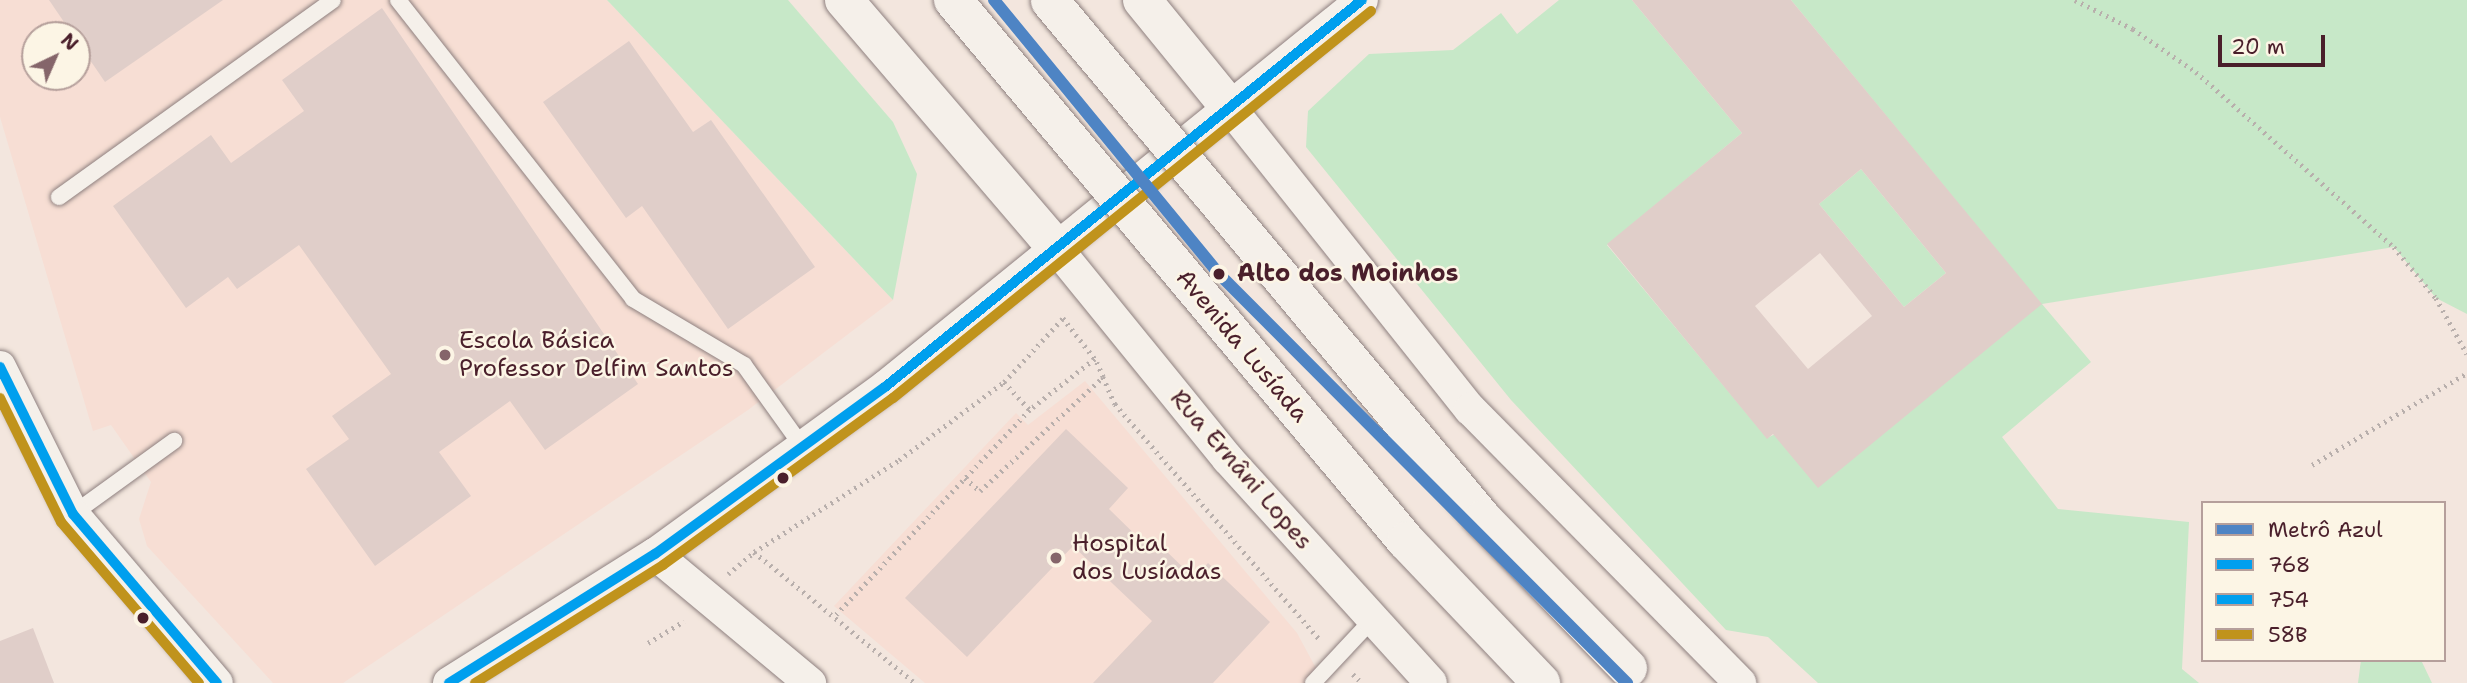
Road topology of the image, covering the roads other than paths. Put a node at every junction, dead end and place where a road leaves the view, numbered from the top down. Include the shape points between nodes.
1 (333, 0) edge
2 (398, 0) edge
3 (844, 0) edge
4 (953, 0) edge
5 (1050, 0) edge
6 (1142, 0) edge
7 (1362, 0) edge
8 (1231, 110) junction
9 (59, 197) dead end
10 (1058, 250) junction
11 (0, 367) edge
12 (174, 441) dead end
13 (802, 446) junction
14 (74, 514) junction
15 (655, 554) junction
16 (1371, 621) junction
17 (1636, 676) edge
18 (217, 683) edge
19 (449, 683) edge
20 (810, 683) edge
21 (1312, 683) edge
22 (1432, 683) edge
23 (1541, 683) edge
24 (1740, 683) edge

1 - 9 lane
2 - 13 lane via 633,299 744,365
3 - 10 main road
4 - 23 main road, Avenida Lusíada, bridge via 1406,541
5 - 17 main road, bridge via 1483,519
6 - 8 main road
7 - 8 street
8 - 10 street
8 - 24 street via 1470,409
10 - 13 street
10 - 16 street, Rua Ernâni Lopes via 1228,459
11 - 14 street
12 - 14 lane
13 - 15 street
14 - 18 street
15 - 19 street
15 - 20 street
16 - 21 lane
16 - 22 street, Rua Ernâni Lopes

